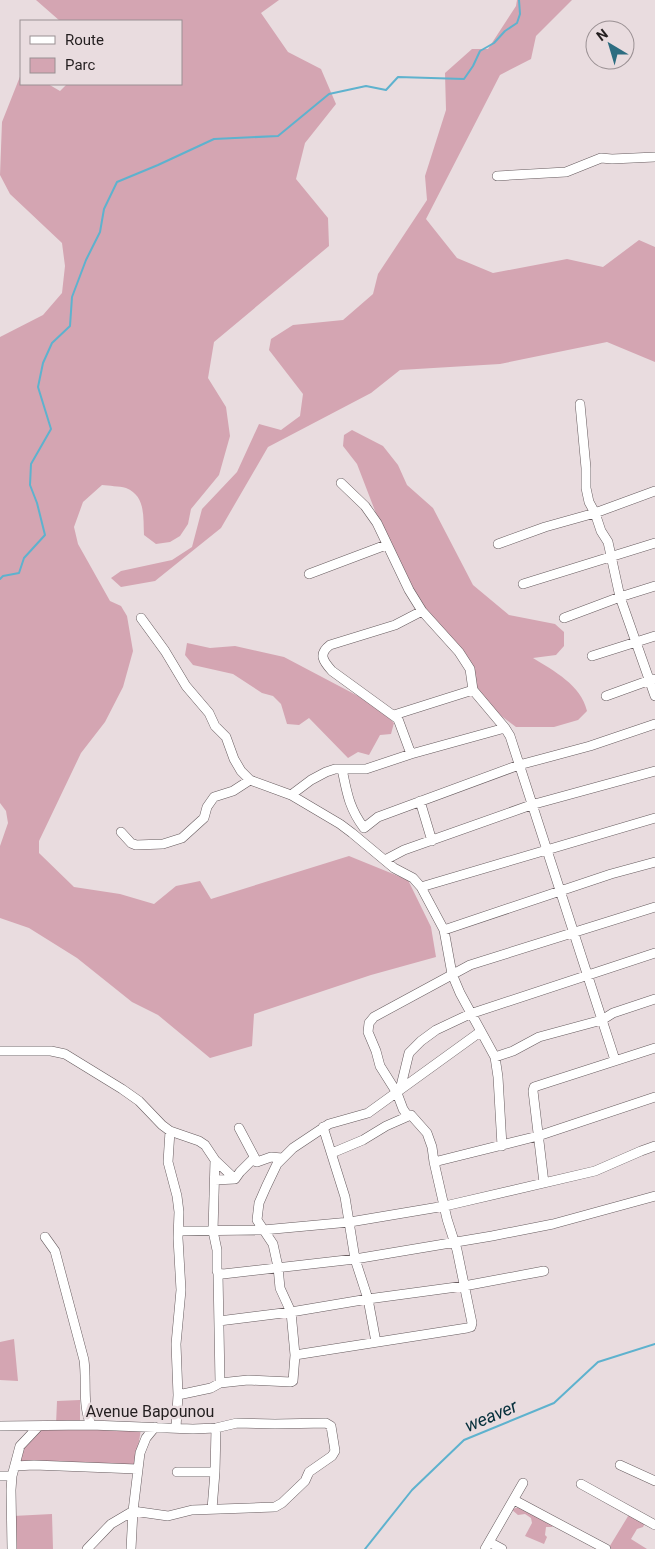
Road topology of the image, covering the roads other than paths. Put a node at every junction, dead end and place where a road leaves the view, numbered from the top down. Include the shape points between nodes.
1 (655, 157) edge
2 (498, 176) dead end
3 (580, 404) dead end
4 (341, 483) dead end
5 (655, 491) edge
6 (595, 513) junction
7 (655, 543) edge
8 (498, 544) dead end
9 (386, 545) junction
10 (611, 557) junction
11 (309, 574) dead end
12 (523, 584) dead end
13 (655, 586) edge
14 (620, 597) junction
15 (422, 611) junction
16 (141, 618) dead end
17 (564, 618) dead end
18 (655, 636) edge
19 (636, 643) junction
20 (592, 656) dead end
21 (652, 680) edge
22 (472, 690) junction
23 (606, 696) dead end
24 (655, 696) edge
25 (394, 715) junction
26 (655, 724) edge
27 (505, 728) junction
28 (411, 754) junction
29 (519, 765) junction
30 (342, 769) junction
31 (655, 770) edge
32 (250, 780) junction
33 (291, 795) junction
34 (420, 801) junction
35 (531, 804) junction
36 (655, 818) edge
37 (364, 828) junction
38 (121, 832) dead end
39 (356, 836) junction
40 (432, 841) junction
41 (546, 849) junction
42 (385, 860) junction
43 (655, 862) edge
44 (421, 887) junction
45 (560, 890) junction
46 (655, 907) edge
47 (444, 930) junction
48 (573, 932) junction
49 (655, 953) edge
50 (452, 974) junction
51 (587, 974) junction
52 (655, 999) edge
53 (470, 1014) junction
54 (602, 1020) junction
55 (480, 1032) junction
56 (655, 1048) edge
57 (0, 1051) edge
58 (495, 1057) junction
59 (615, 1060) junction
60 (399, 1091) junction
61 (655, 1097) edge
62 (411, 1115) junction
63 (322, 1127) junction
64 (239, 1128) dead end
65 (170, 1131) junction
66 (538, 1136) junction
67 (502, 1146) junction
68 (655, 1146) edge
69 (332, 1153) junction
70 (282, 1158) junction
71 (215, 1160) junction
72 (257, 1162) junction
73 (434, 1162) junction
74 (235, 1179) junction
75 (215, 1180) junction
76 (544, 1183) junction
77 (655, 1196) edge
78 (445, 1206) junction
79 (350, 1222) junction
80 (263, 1230) junction
81 (178, 1231) junction
82 (213, 1231) junction
83 (45, 1237) dead end
84 (454, 1242) junction
85 (355, 1259) junction
86 (278, 1267) junction
87 (544, 1271) dead end
88 (218, 1273) junction
89 (464, 1286) junction
90 (368, 1299) junction
91 (291, 1312) junction
92 (219, 1321) junction
93 (376, 1342) junction
94 (295, 1355) junction
95 (220, 1383) junction
96 (178, 1396) junction
97 (91, 1425) junction
98 (0, 1426) edge
99 (17, 1426) junction
100 (39, 1426) junction
101 (155, 1427) junction
102 (176, 1428) junction
103 (216, 1428) junction
104 (20, 1446) junction
105 (620, 1465) dead end
106 (15, 1466) junction
107 (138, 1469) junction
108 (177, 1472) dead end
109 (215, 1472) junction
110 (0, 1476) edge
111 (12, 1476) junction
112 (655, 1482) edge
113 (523, 1484) dead end
114 (581, 1484) dead end
115 (514, 1500) junction
116 (212, 1509) junction
117 (133, 1511) junction
118 (655, 1525) edge
119 (487, 1546) edge
120 (12, 1549) edge
121 (88, 1549) edge
122 (132, 1549) edge
123 (502, 1549) edge
124 (606, 1549) edge

1 - 2 street via 601,158 566,172
3 - 6 street via 586,488
4 - 9 street via 365,506 377,523
5 - 6 street
6 - 8 street
6 - 10 street
7 - 10 street
9 - 11 street
9 - 15 street
10 - 12 street
10 - 14 street
13 - 14 street
14 - 17 street
14 - 19 street
15 - 22 street via 470,669
15 - 25 street via 395,625 330,645 322,655 324,663 332,671
16 - 32 street via 186,686 226,737 234,759
18 - 19 street
19 - 20 street
19 - 21 street
21 - 23 street
21 - 24 street
22 - 25 street
22 - 27 street
25 - 28 street via 401,724
26 - 29 street
27 - 28 street
27 - 29 street
28 - 30 street via 366,769
29 - 34 street
29 - 35 street
30 - 33 street via 318,776
30 - 37 street via 350,806
31 - 35 street
32 - 33 street
32 - 38 street via 233,791 214,797 204,818 182,838 163,844 136,845
33 - 39 street
34 - 37 street via 378,817
34 - 40 street
35 - 40 street
35 - 41 street
36 - 41 street
37 - 39 street
39 - 42 street
40 - 42 street
41 - 44 street
41 - 45 street
42 - 44 street
43 - 45 street
44 - 47 street
45 - 47 street
45 - 48 street
46 - 48 street
47 - 50 street
48 - 50 street
48 - 51 street
49 - 51 street
50 - 53 street
50 - 60 street via 369,1022 368,1032 380,1066
51 - 53 street
51 - 54 street
52 - 54 street
53 - 55 street
53 - 60 street via 420,1041 409,1053
54 - 58 street via 539,1037
54 - 59 street
55 - 58 street
55 - 60 street
56 - 59 street
57 - 65 street via 65,1054 133,1097
58 - 67 street
59 - 66 street via 534,1087
60 - 62 street via 403,1109
60 - 63 street via 368,1112
61 - 66 street
62 - 69 street
62 - 73 street via 427,1133
63 - 69 street
63 - 70 street
64 - 72 street
65 - 71 street via 199,1141
65 - 81 street via 168,1162 177,1196
66 - 67 street
66 - 76 street
67 - 73 street
68 - 76 street via 596,1170
69 - 79 street
70 - 72 street via 271,1157
70 - 80 street via 260,1203 257,1220
71 - 74 street
71 - 75 street
72 - 74 street via 252,1160
73 - 78 street
74 - 75 street
75 - 82 street
76 - 78 street
77 - 84 street via 529,1229
78 - 79 street
78 - 84 street
79 - 80 street
79 - 85 street
80 - 82 street
80 - 86 street via 272,1244
81 - 82 street
81 - 96 street via 181,1290 176,1344
82 - 88 street
83 - 97 street via 55,1251 84,1360 85,1406
84 - 85 street
84 - 89 street
85 - 86 street
85 - 90 street
86 - 88 street
86 - 91 street via 280,1288
87 - 89 street
88 - 92 street
89 - 90 street
89 - 93 street via 471,1327
90 - 91 street
90 - 93 street
91 - 92 street
91 - 94 street
92 - 95 street
93 - 94 street
94 - 95 street via 291,1382 248,1380
95 - 96 street
96 - 102 street
97 - 100 street, Avenue Bapounou
97 - 101 street, Avenue Bapounou
98 - 99 street, Avenue Bapounou
99 - 100 street, Avenue Bapounou
99 - 104 street
100 - 104 street
101 - 102 street, Avenue Bapounou
101 - 107 street via 142,1445
102 - 103 street, Avenue Bapounou
103 - 109 street
103 - 116 street, Avenue Bapounou via 237,1423 329,1423 335,1451 275,1507
104 - 106 street
105 - 112 street
106 - 107 street
106 - 111 street
107 - 117 street
108 - 109 street
109 - 116 street
110 - 111 street
111 - 120 street
113 - 115 street
114 - 118 street
115 - 119 street
115 - 124 street
116 - 117 street via 168,1516
117 - 121 street via 111,1524
117 - 122 street
119 - 123 street

